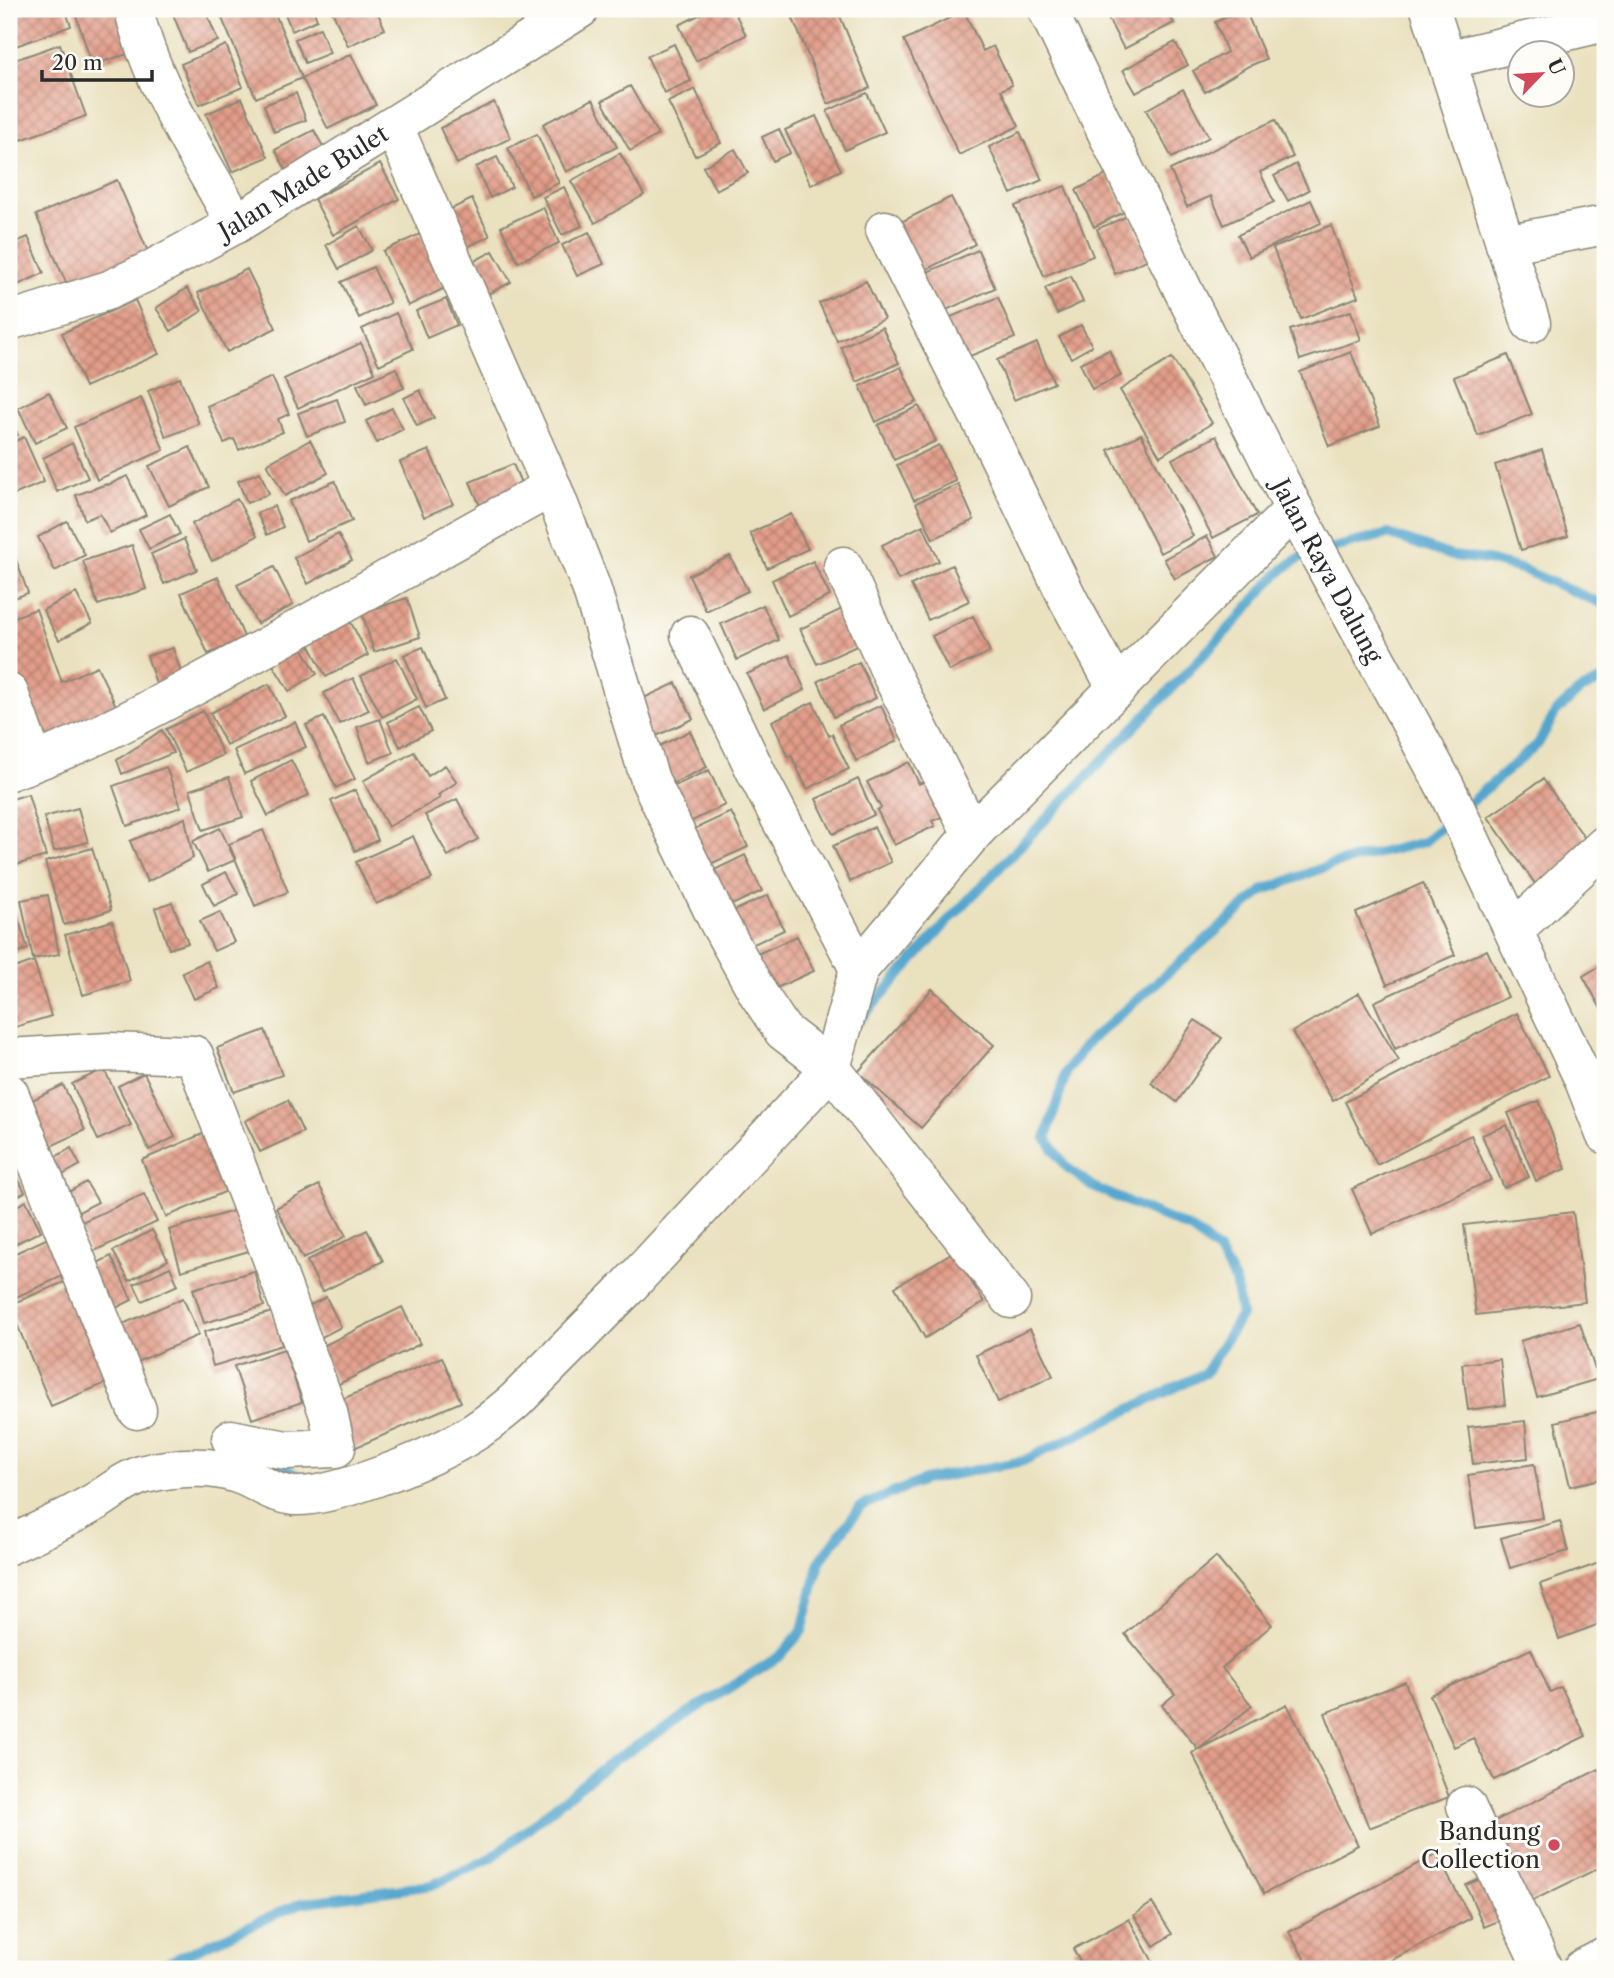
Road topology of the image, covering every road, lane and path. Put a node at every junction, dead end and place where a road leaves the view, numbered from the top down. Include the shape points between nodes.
1 (134, 9) edge
2 (580, 9) edge
3 (1047, 9) edge
4 (1430, 9) edge
5 (1605, 22) edge
6 (1447, 60) junction
7 (394, 127) junction
8 (236, 224) junction
9 (1605, 225) edge
10 (885, 230) dead end
11 (1505, 244) junction
12 (9, 321) edge
13 (1531, 323) dead end
14 (552, 487) junction
15 (1294, 509) junction
16 (843, 566) dead end
17 (690, 635) dead end
18 (1117, 689) junction
19 (9, 693) edge
20 (22, 766) edge
21 (972, 834) junction
22 (1605, 845) edge
23 (1515, 929) junction
24 (859, 969) junction
25 (9, 1058) edge
26 (831, 1068) junction
27 (9, 1093) edge
28 (1605, 1134) edge
29 (1011, 1299) dead end
30 (137, 1410) dead end
31 (232, 1440) dead end
32 (9, 1545) edge
33 (1465, 1806) dead end
34 (1605, 1957) edge
35 (1543, 1969) edge
36 (1582, 1969) edge

1 - 8 street via 139,33 169,100
2 - 7 street, Jalan Made Bulet
3 - 15 street, Jalan Raya Dalung
4 - 6 street
5 - 6 street
6 - 11 street
7 - 8 street, Jalan Made Bulet
7 - 14 street
8 - 12 street, Jalan Made Bulet via 109,290
9 - 11 street
10 - 18 street
11 - 13 street
14 - 20 street via 173,698
14 - 26 street via 590,587 650,780 759,995 783,1031
15 - 18 street
15 - 23 street, Jalan Raya Dalung via 1445,786
16 - 21 street via 892,676
17 - 24 street
18 - 21 street
19 - 20 street
21 - 24 street
22 - 23 street
23 - 28 street, Jalan Raya Dalung
24 - 26 street
25 - 31 street via 109,1052 194,1055 284,1290 328,1412 336,1448 286,1450
26 - 29 street
26 - 32 street via 625,1290 515,1401 472,1434 390,1471 312,1495 270,1491 241,1475 212,1469 143,1474
27 - 30 street
33 - 35 street
34 - 36 street

